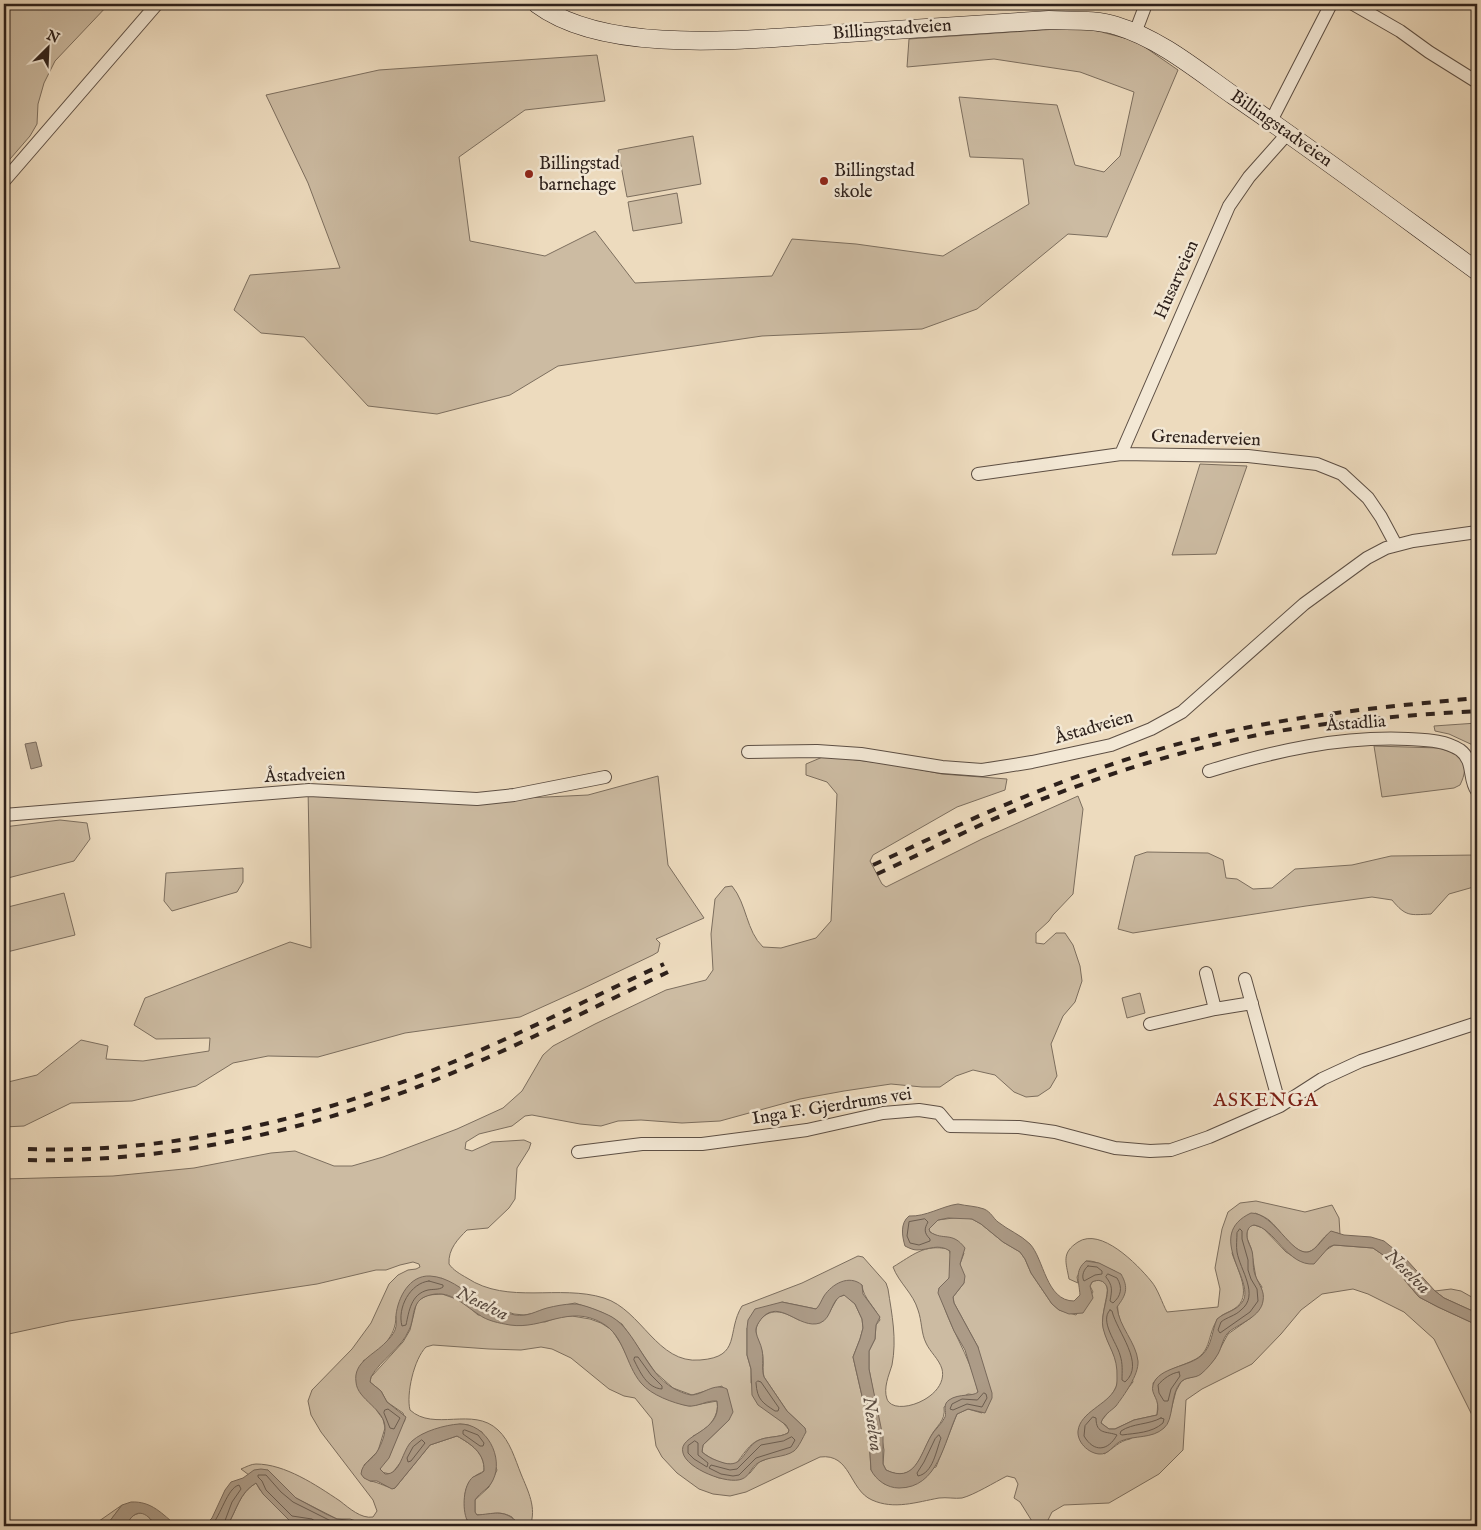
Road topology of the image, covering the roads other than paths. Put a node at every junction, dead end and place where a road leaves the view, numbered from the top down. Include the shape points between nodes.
1 (157, 4) edge
2 (537, 4) edge
3 (1146, 4) edge
4 (1330, 4) edge
5 (1353, 4) edge
6 (1135, 33) junction
7 (1477, 82) edge
8 (1270, 121) junction
9 (1288, 133) junction
10 (4, 181) edge
11 (1477, 270) edge
12 (1121, 454) junction
13 (978, 474) dead end
14 (1477, 532) edge
15 (1396, 545) junction
16 (748, 752) dead end
17 (1209, 772) dead end
18 (605, 777) dead end
19 (1477, 792) edge
20 (4, 815) edge
21 (1206, 973) dead end
22 (1245, 979) dead end
23 (1252, 1003) junction
24 (1215, 1009) junction
25 (1477, 1023) edge
26 (1150, 1024) dead end
27 (1280, 1106) junction
28 (578, 1152) dead end

1 - 10 street
2 - 6 main road, Billingstadveien via 583,27 618,35 680,40 1049,20 1116,25
3 - 6 street
4 - 8 street
5 - 7 street
6 - 8 main road, Billingstadveien via 1164,48
8 - 9 main road, Billingstadveien
9 - 11 main road, Billingstadveien
9 - 12 street, Husarveien via 1249,176 1229,206
12 - 13 street, Grenaderveien
12 - 15 street, Grenaderveien via 1248,456 1317,464 1342,474 1368,498
14 - 15 street, Åstadveien
15 - 16 street, Åstadveien via 1367,558 1330,584 1182,712 1151,729 1111,744 982,770 861,754
17 - 19 street, Åstadlia via 1325,742 1373,738 1429,740 1452,746 1465,754
18 - 20 street, Åstadveien via 477,799 310,790
21 - 24 street
22 - 23 street
23 - 24 street
23 - 27 street
24 - 26 street
25 - 27 street, Inga F. Gjerdrums vei via 1361,1061 1322,1079
27 - 28 street, Inga F. Gjerdrums vei via 1170,1150 1115,1148 1028,1128 950,1126 939,1113 919,1110 702,1144 642,1144

